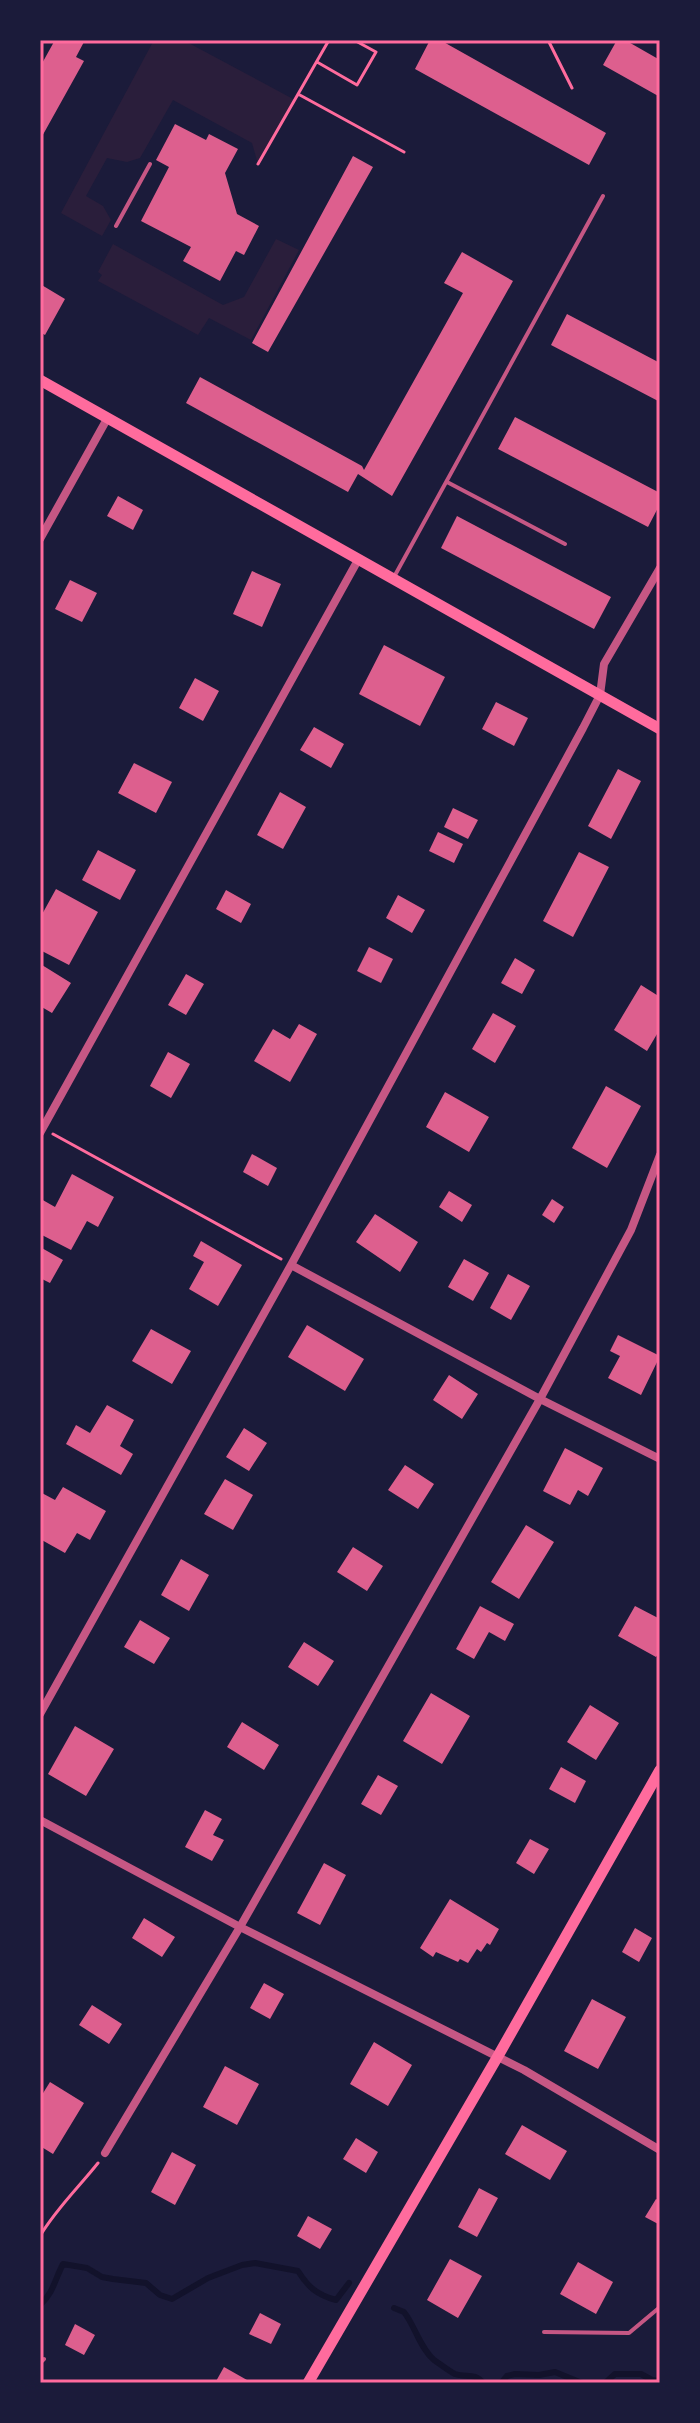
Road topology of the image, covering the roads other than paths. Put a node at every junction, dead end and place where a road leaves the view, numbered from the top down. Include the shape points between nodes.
1 (150, 164) dead end
2 (603, 196) dead end
3 (116, 226) dead end
4 (40, 380) edge
5 (107, 419) junction
6 (447, 482) junction
7 (40, 539) edge
8 (565, 544) dead end
9 (358, 560) junction
10 (660, 568) edge
11 (393, 580) junction
12 (600, 695) junction
13 (660, 729) edge
14 (41, 1129) edge
15 (660, 1155) edge
16 (291, 1265) junction
17 (540, 1399) junction
18 (660, 1459) edge
19 (40, 1714) edge
20 (660, 1770) edge
21 (40, 1820) edge
22 (240, 1927) junction
23 (498, 2056) junction
24 (660, 2150) edge
25 (105, 2153) road end
26 (660, 2307) edge
27 (544, 2332) dead end
28 (308, 2383) edge

1 - 3 lane
2 - 6 lane
4 - 5 main road
5 - 7 street
5 - 9 main road
6 - 8 lane
6 - 11 lane
9 - 11 main road
9 - 14 street
10 - 12 street via 604,664
11 - 12 main road
12 - 13 main road
12 - 16 street
15 - 17 street via 631,1230
16 - 17 street
16 - 19 street
17 - 18 street
17 - 22 street
20 - 23 main road
21 - 22 street
22 - 23 street
22 - 25 street
23 - 24 street
23 - 28 main road
26 - 27 lane via 629,2333

